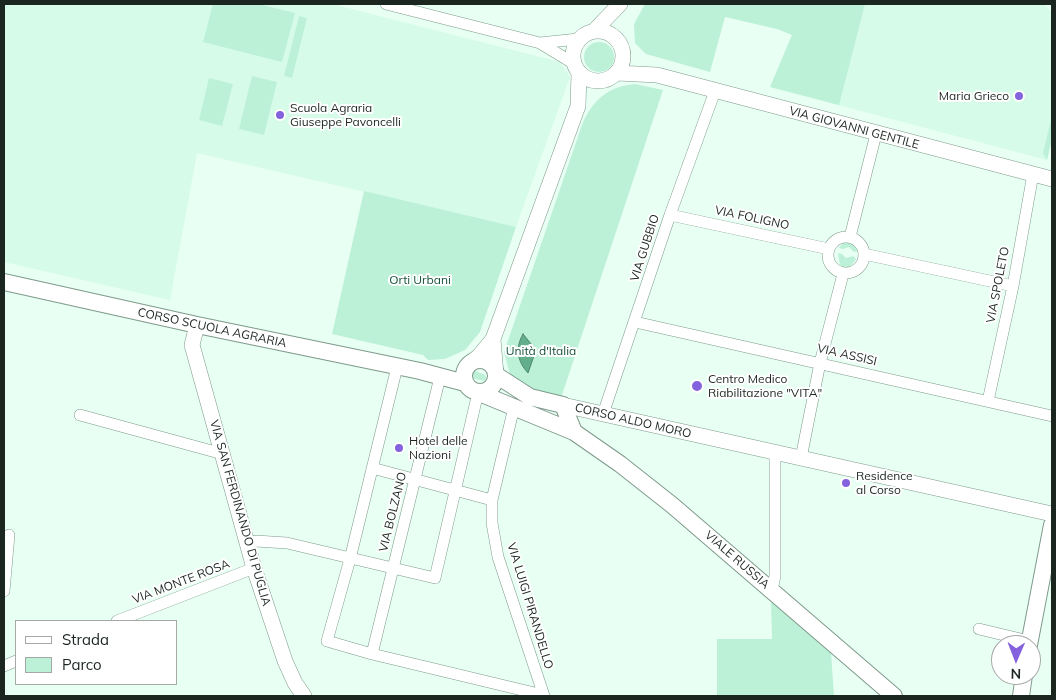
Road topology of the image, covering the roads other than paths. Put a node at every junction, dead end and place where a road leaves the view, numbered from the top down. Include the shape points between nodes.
1 (386, 4) edge
2 (619, 5) edge
3 (594, 31) junction
4 (617, 39) junction
5 (578, 40) junction
6 (540, 43) junction
7 (623, 56) junction
8 (576, 68) junction
9 (617, 73) junction
10 (657, 75) junction
11 (601, 82) junction
12 (715, 91) junction
13 (578, 106) junction
14 (876, 134) junction
15 (1033, 174) junction
16 (1052, 179) edge
17 (670, 215) junction
18 (850, 237) junction
19 (829, 249) junction
20 (864, 254) junction
21 (843, 274) junction
22 (4, 282) edge
23 (1013, 286) junction
24 (635, 322) junction
25 (197, 325) junction
26 (493, 339) junction
27 (820, 363) junction
28 (468, 365) junction
29 (397, 367) junction
30 (420, 371) junction
31 (496, 375) junction
32 (440, 377) junction
33 (473, 392) junction
34 (988, 401) junction
35 (563, 405) junction
36 (514, 407) junction
37 (603, 414) junction
38 (80, 415) dead end
39 (1052, 416) edge
40 (574, 432) junction
41 (775, 452) junction
42 (223, 454) junction
43 (801, 458) junction
44 (372, 468) junction
45 (415, 479) junction
46 (456, 490) junction
47 (492, 500) junction
48 (1052, 514) edge
49 (1052, 525) edge
50 (9, 535) dead end
51 (248, 542) junction
52 (350, 559) junction
53 (254, 568) junction
54 (393, 569) junction
55 (772, 590) junction
56 (4, 591) edge
57 (121, 620) edge
58 (979, 629) dead end
59 (1000, 635) edge
60 (1031, 635) edge
61 (372, 654) junction
62 (543, 695) edge
63 (304, 696) edge
64 (894, 696) edge

1 - 6 street
2 - 3 street
2 - 4 street
3 - 4 street via 607,32
3 - 5 street
4 - 7 street
5 - 6 street
5 - 8 street via 573,50
6 - 8 street
7 - 9 street
7 - 10 street, VIA GIOVANNI GENTILE
8 - 11 street via 589,80
8 - 13 street
9 - 10 street, VIA GIOVANNI GENTILE
9 - 11 street
10 - 12 street, VIA GIOVANNI GENTILE
11 - 13 street
12 - 14 street, VIA GIOVANNI GENTILE
12 - 17 street, VIA GUBBIO
13 - 26 street
14 - 15 street, VIA GIOVANNI GENTILE
14 - 18 street
15 - 16 street, VIA GIOVANNI GENTILE
15 - 23 street, VIA SPOLETO
17 - 19 street, VIA FOLIGNO
17 - 24 street, VIA GUBBIO
18 - 19 street via 837,239
18 - 20 street via 860,243
19 - 21 street via 830,264
20 - 21 street via 858,269
20 - 23 street
21 - 27 street
22 - 25 main road, CORSO SCUOLA AGRARIA
23 - 34 street, VIA SPOLETO
24 - 27 street, VIA ASSISI
24 - 37 street, VIA GUBBIO
25 - 29 main road, CORSO SCUOLA AGRARIA
25 - 42 street, VIA SAN FERDINANDO DI PUGLIA via 192,346
26 - 28 street
26 - 31 street
27 - 34 street, VIA ASSISI
27 - 43 street
28 - 30 main road, CORSO SCUOLA AGRARIA
28 - 31 main road via 482,360 492,365
28 - 33 main road via 464,374
29 - 30 main road, CORSO SCUOLA AGRARIA
29 - 44 street
30 - 32 main road, CORSO SCUOLA AGRARIA
31 - 33 main road via 491,388
31 - 35 main road, CORSO ALDO MORO via 530,398
32 - 33 main road, CORSO SCUOLA AGRARIA
32 - 45 street, VIA BOLZANO
33 - 36 main road, VIALE RUSSIA
33 - 46 street
34 - 39 street, VIA ASSISI
35 - 37 street, CORSO ALDO MORO
35 - 40 main road
36 - 40 main road, VIALE RUSSIA
36 - 47 street, VIA LUIGI PIRANDELLO
37 - 41 street, CORSO ALDO MORO
38 - 42 street
40 - 55 main road, VIALE RUSSIA via 650,487
41 - 43 street, CORSO ALDO MORO
41 - 55 street via 775,576
42 - 51 street, VIA SAN FERDINANDO DI PUGLIA
43 - 48 street, CORSO ALDO MORO
44 - 45 street
44 - 52 street
45 - 46 street
45 - 54 street, VIA BOLZANO
46 - 47 street
46 - 54 street via 435,578
47 - 62 street, VIA LUIGI PIRANDELLO via 498,557
49 - 60 main road
50 - 56 street
51 - 52 street via 287,543
51 - 53 street, VIA SAN FERDINANDO DI PUGLIA
52 - 54 street
52 - 61 street via 327,642
53 - 57 street, VIA MONTE ROSA
53 - 63 street, VIA SAN FERDINANDO DI PUGLIA via 285,661
54 - 61 street, VIA BOLZANO
55 - 64 main road, VIALE RUSSIA
58 - 59 street
61 - 62 street

